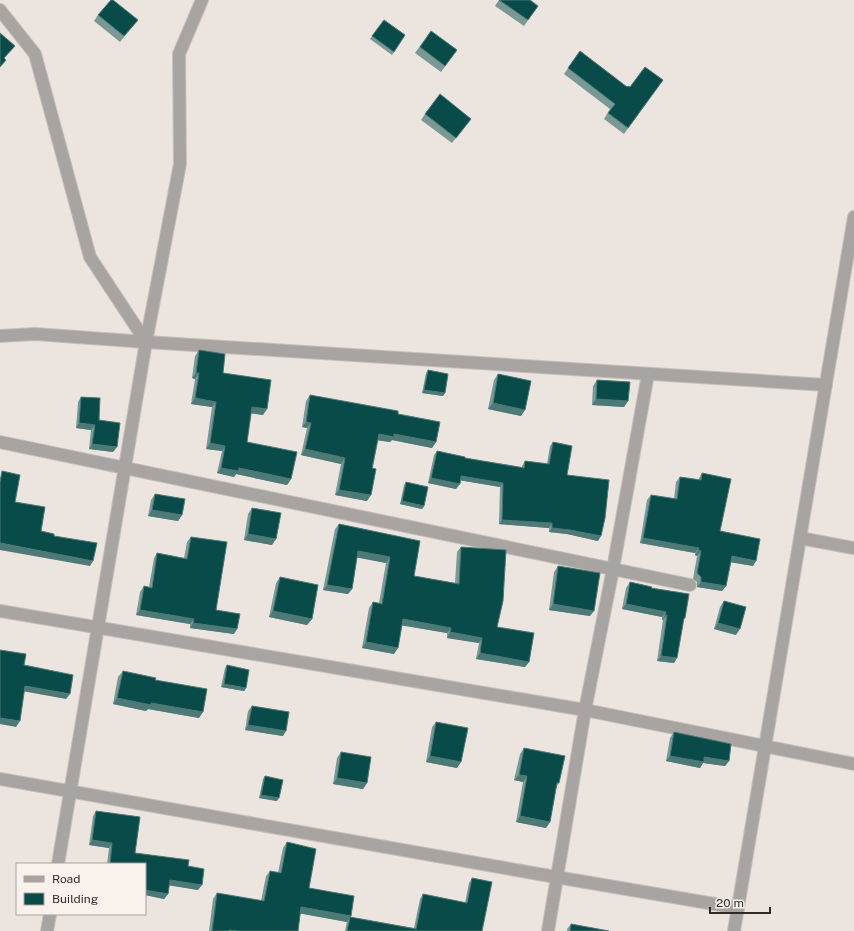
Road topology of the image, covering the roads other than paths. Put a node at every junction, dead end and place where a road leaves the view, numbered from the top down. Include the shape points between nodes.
1 (202, 0) edge
2 (0, 10) edge
3 (854, 218) edge
4 (0, 336) edge
5 (146, 342) junction
6 (648, 374) junction
7 (826, 385) junction
8 (0, 442) edge
9 (125, 468) junction
10 (800, 538) junction
11 (854, 548) edge
12 (613, 569) junction
13 (690, 585) dead end
14 (0, 612) edge
15 (98, 628) junction
16 (585, 710) junction
17 (765, 746) junction
18 (854, 764) edge
19 (0, 779) edge
20 (71, 791) junction
21 (58, 863) edge
22 (556, 877) junction
23 (738, 908) junction
24 (50, 915) edge
25 (47, 931) edge
26 (548, 931) edge
27 (734, 931) edge

1 - 5 street via 180,54 180,164
2 - 5 street via 35,54 90,257
3 - 7 street
4 - 5 street via 35,334
5 - 6 street
5 - 9 street
6 - 7 street
6 - 12 street
7 - 10 street
8 - 9 street
9 - 12 street
9 - 15 street
10 - 11 street
10 - 17 street
12 - 13 street
12 - 16 street
14 - 15 street
15 - 16 street
15 - 20 street
16 - 17 street
16 - 22 street
17 - 18 street
17 - 23 street
19 - 20 street
20 - 21 street
20 - 22 street
22 - 23 street
22 - 26 street
23 - 27 street
24 - 25 street

